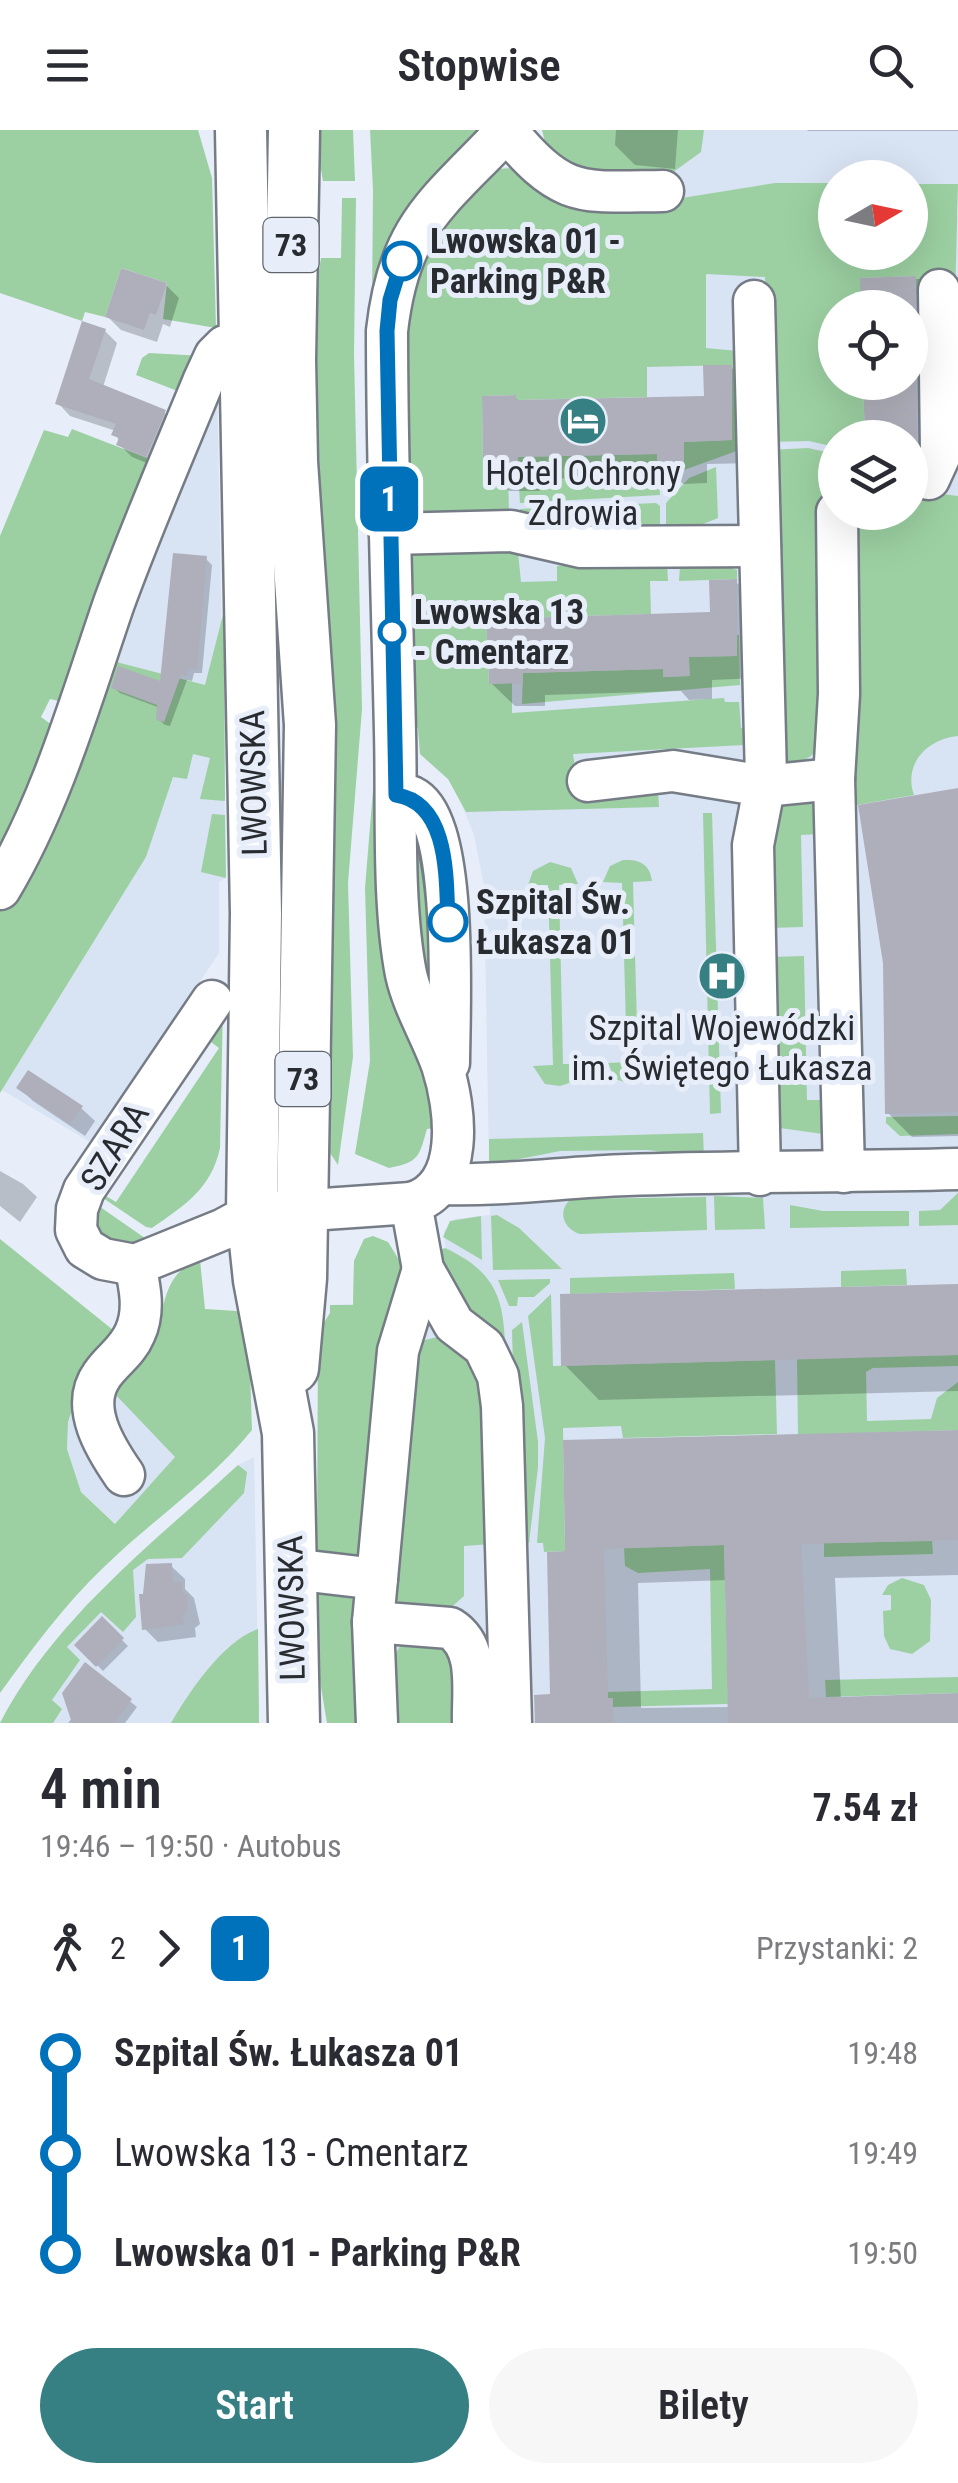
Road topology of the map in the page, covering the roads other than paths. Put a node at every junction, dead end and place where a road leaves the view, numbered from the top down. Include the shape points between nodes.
1 (241, 130) edge
2 (294, 130) edge
3 (506, 130) edge
4 (664, 191) dead end
5 (939, 290) dead end
6 (754, 301) dead end
7 (246, 345) junction
8 (949, 366) edge
9 (932, 479) edge
10 (836, 530) edge
11 (390, 534) junction
12 (760, 546) junction
13 (834, 779) junction
14 (588, 781) dead end
15 (764, 786) junction
16 (0, 889) edge
17 (212, 1001) dead end
18 (958, 1169) edge
19 (844, 1172) junction
20 (760, 1174) junction
21 (427, 1194) junction
22 (301, 1213) junction
23 (252, 1214) junction
24 (136, 1264) junction
25 (423, 1269) junction
26 (288, 1433) junction
27 (124, 1475) dead end
28 (291, 1570) junction
29 (377, 1579) junction
30 (373, 1622) junction
31 (294, 1723) edge
32 (376, 1723) edge
33 (473, 1723) edge
34 (511, 1723) edge

1 - 7 main road, LWOWSKA / 73
2 - 22 main road, LWOWSKA / 73 via 292,462 310,724
3 - 4 street via 540,168 571,188
3 - 11 street via 416,228 390,300
5 - 8 street
6 - 12 street
7 - 16 street via 225,346 203,382 36,816
7 - 23 main road, LWOWSKA / 73 via 256,928
8 - 9 street via 941,453
10 - 13 street
11 - 12 street via 511,531 581,548
11 - 21 street via 406,974 449,1098 450,1158
12 - 15 street
13 - 15 street
13 - 19 street
14 - 15 street via 673,771
15 - 20 street via 753,846
17 - 24 street, SZARA via 76,1210 85,1248 103,1259
18 - 19 street
19 - 20 street
20 - 21 street via 560,1177
21 - 22 street
21 - 25 street
22 - 23 street
22 - 26 main road, LWOWSKA / 73
23 - 24 street
23 - 26 main road, LWOWSKA / 73
24 - 27 street via 136,1333 102,1374 94,1403 97,1428
25 - 29 street via 398,1351
25 - 34 street via 454,1324 484,1347 498,1376
26 - 28 main road, LWOWSKA / 73
28 - 29 street
28 - 31 main road, LWOWSKA / 73
29 - 30 street
30 - 32 street
30 - 33 street via 460,1634 471,1655

